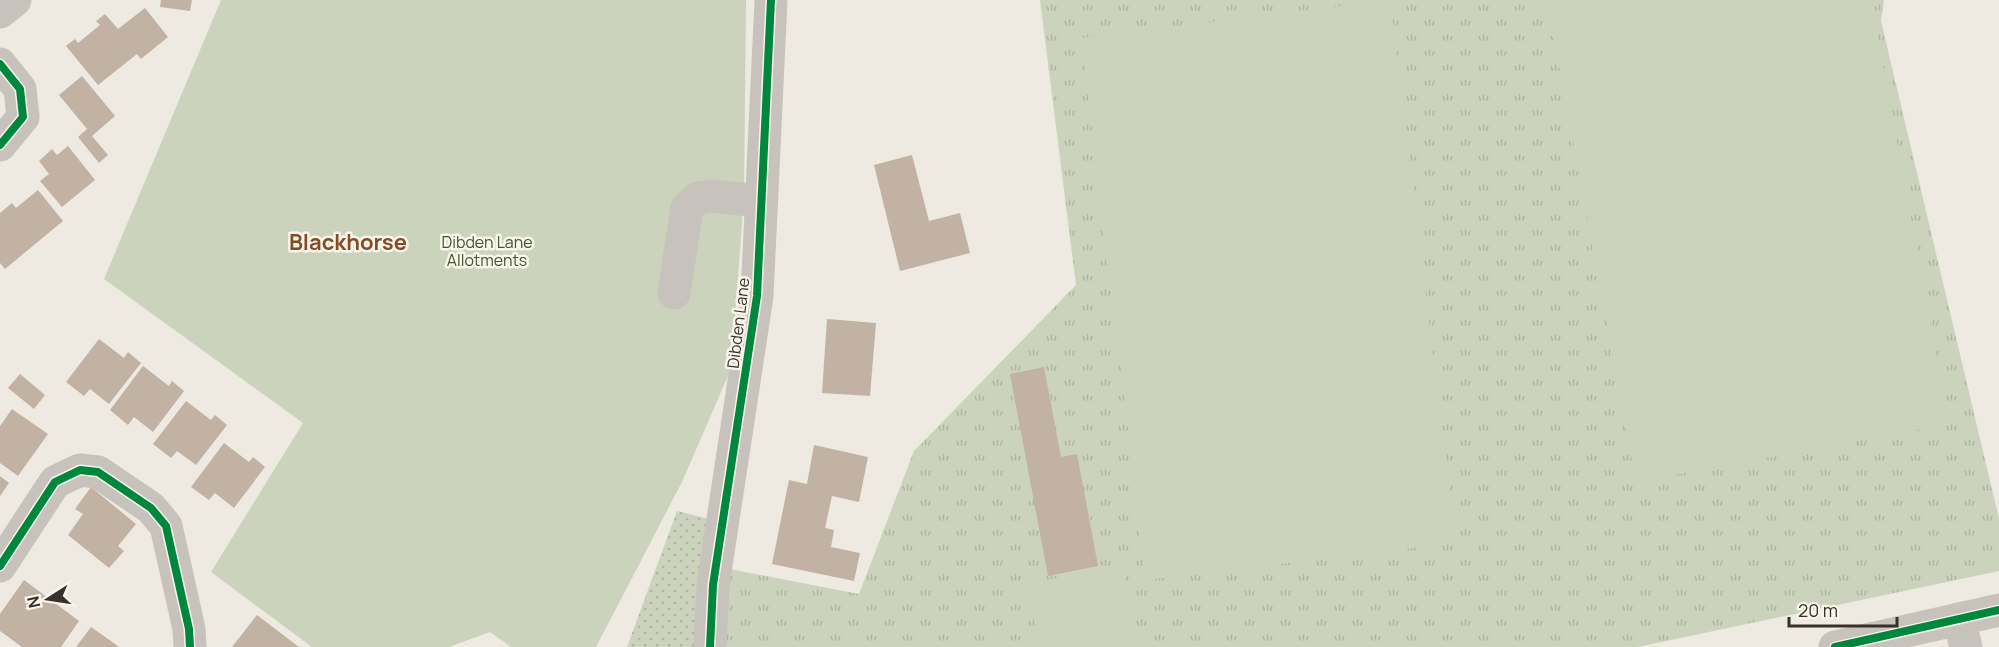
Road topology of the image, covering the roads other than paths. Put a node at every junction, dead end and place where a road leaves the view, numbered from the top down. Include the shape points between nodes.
1 (15, 0) edge
2 (771, 0) edge
3 (0, 12) edge
4 (0, 64) edge
5 (0, 145) edge
6 (760, 201) junction
7 (674, 293) dead end
8 (0, 566) edge
9 (1999, 610) edge
10 (1962, 633) edge
11 (190, 647) edge
12 (710, 647) edge
13 (1835, 647) edge

1 - 3 street
2 - 6 street, Dibden Lane
4 - 5 street via 20,89 23,117
6 - 7 street via 711,196 698,198 687,208
6 - 12 street, Dibden Lane via 757,296 713,585
8 - 11 street via 55,482 80,470 98,472 151,508 166,526
9 - 10 street
10 - 13 street

